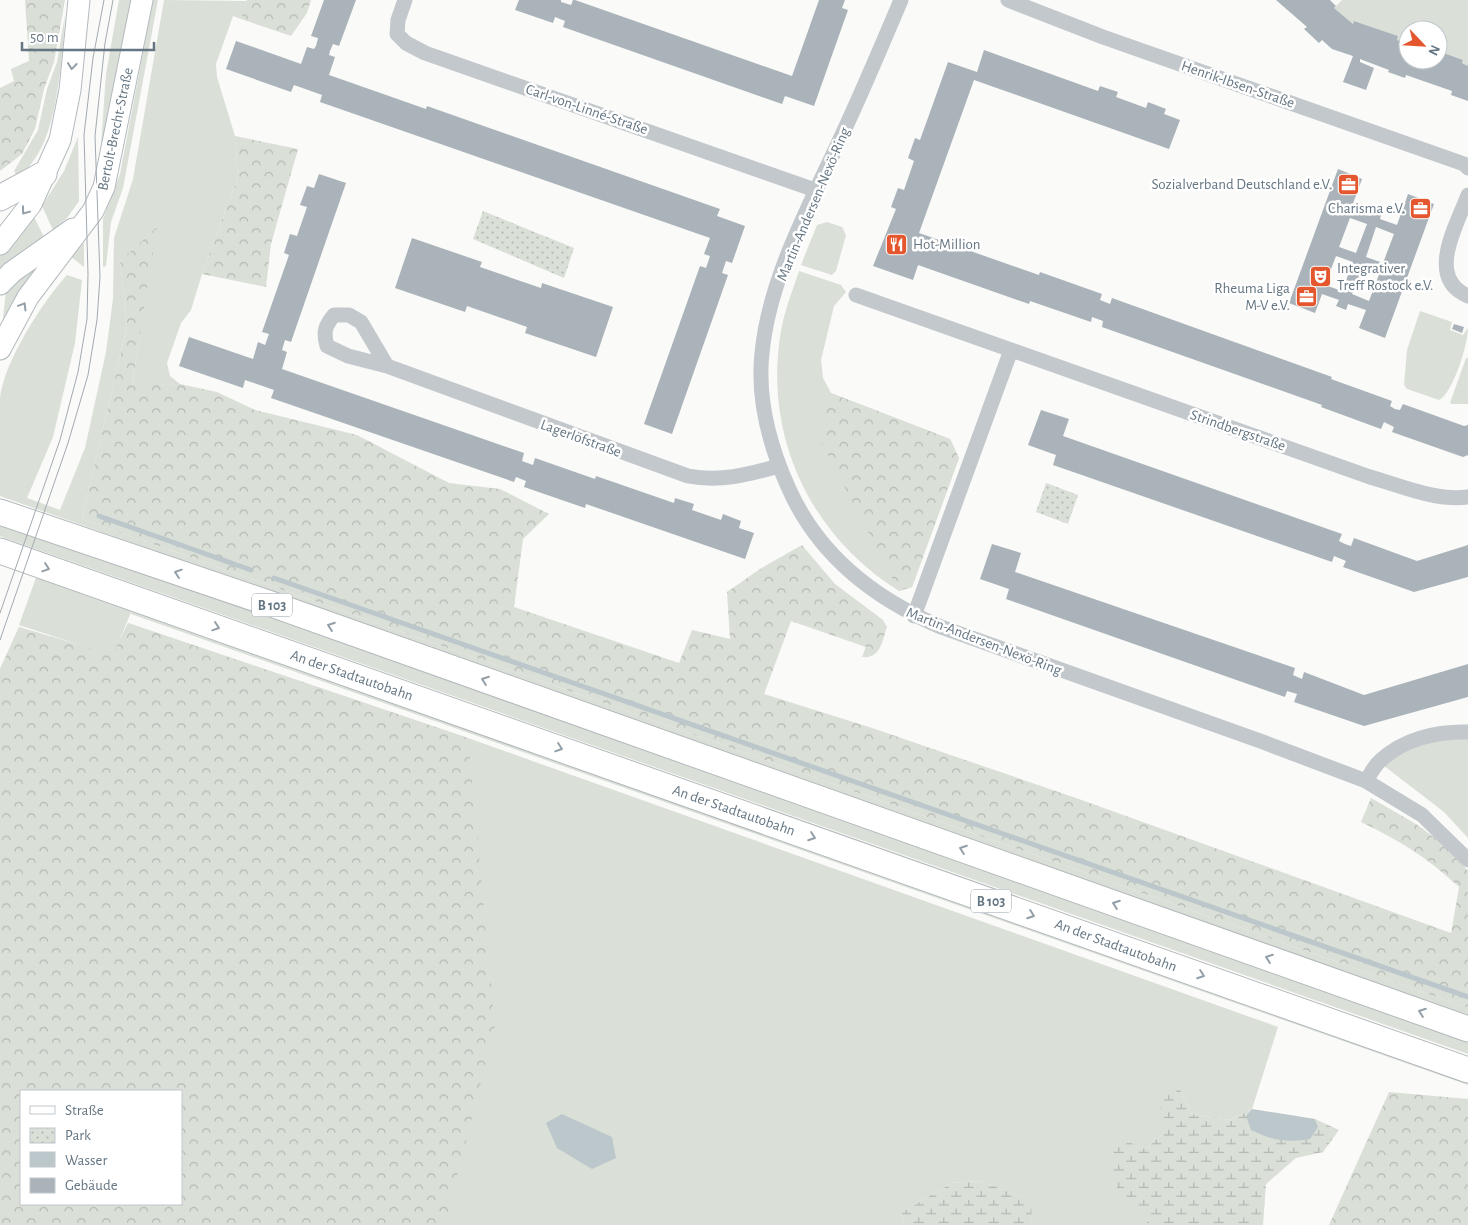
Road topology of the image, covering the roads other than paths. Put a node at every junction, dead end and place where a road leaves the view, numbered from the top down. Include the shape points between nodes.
1 (79, 0) edge
2 (142, 0) edge
3 (405, 0) edge
4 (901, 0) edge
5 (1008, 0) edge
6 (1468, 168) edge
7 (44, 174) junction
8 (815, 190) junction
9 (1468, 194) edge
10 (0, 198) edge
11 (83, 223) junction
12 (0, 244) edge
13 (0, 284) edge
14 (856, 295) dead end
15 (1468, 296) edge
16 (0, 349) edge
17 (1011, 350) junction
18 (387, 366) dead end
19 (779, 466) junction
20 (1468, 497) edge
21 (0, 512) edge
22 (0, 552) edge
23 (914, 616) junction
24 (1468, 732) edge
25 (1366, 781) junction
26 (1468, 860) edge
27 (1468, 1028) edge
28 (1468, 1070) edge

1 -> 7 main road via 65,122
2 - 11 main road, Bertolt-Brecht-Straße via 109,171 98,204
3 - 8 street, Carl-von-Linné-Straße via 397,34 425,53
4 - 8 street, Martin-Andersen-Nexö-Ring
5 - 6 street, Henrik-Ibsen-Straße
7 - 10 highway
7 -> 12 main road via 31,204
8 - 19 street, Martin-Andersen-Nexö-Ring via 770,309 762,354 763,400 770,442
9 - 15 street via 1446,257 1446,269 1452,285
11 - 13 main road, Bertolt-Brecht-Straße via 52,242
16 -> 11 main road, Bertolt-Brecht-Straße via 28,297
14 - 17 street, Strindbergstraße
17 - 20 street, Strindbergstraße via 1370,477 1435,496
17 - 23 street
18 - 19 street, Lagerlöfstraße via 688,476 708,480 732,478
19 - 23 street, Martin-Andersen-Nexö-Ring via 795,503 848,572 874,593
27 -> 21 highway, B 103
22 -> 28 highway, An der Stadtautobahn / B 103
23 - 25 street, Martin-Andersen-Nexö-Ring
24 - 25 street via 1451,731 1401,746 1379,762
25 - 26 street, Martin-Andersen-Nexö-Ring via 1422,815

